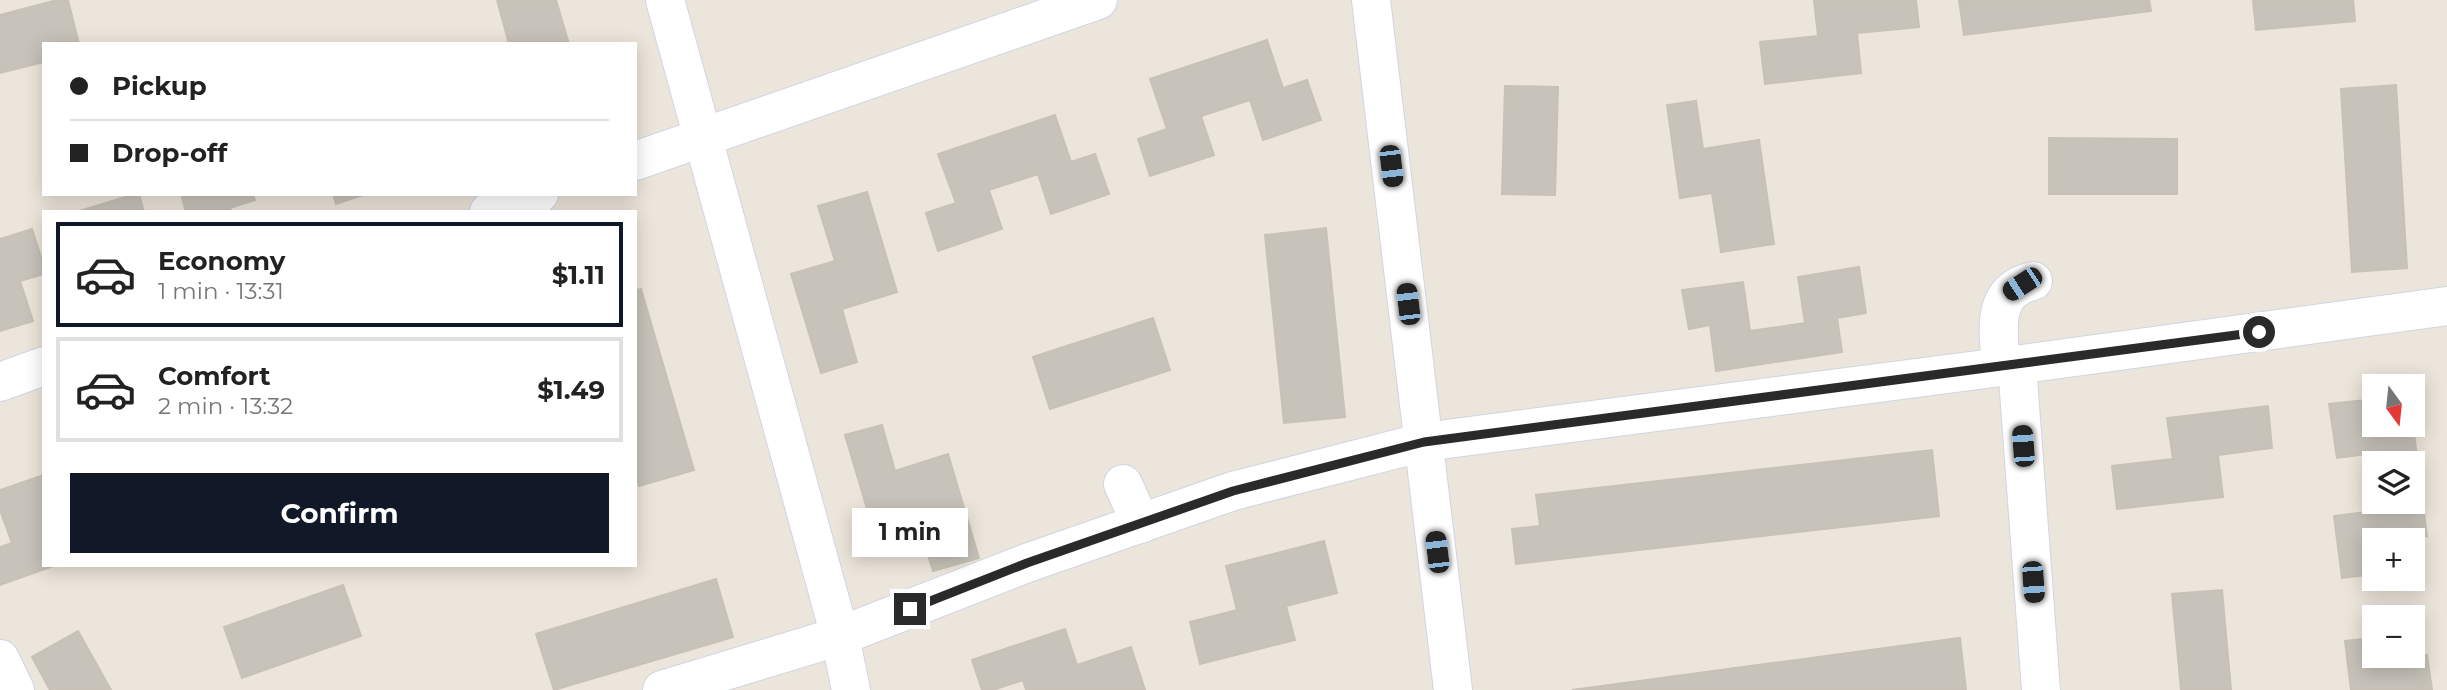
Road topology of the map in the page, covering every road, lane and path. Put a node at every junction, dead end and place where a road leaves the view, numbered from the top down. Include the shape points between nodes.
1 (665, 0) edge
2 (1098, 0) edge
3 (1371, 0) edge
4 (704, 137) junction
5 (637, 160) edge
6 (533, 196) edge
7 (495, 210) edge
8 (2033, 281) dead end
9 (2447, 306) edge
10 (2009, 366) junction
11 (42, 367) edge
12 (0, 382) edge
13 (1424, 442) junction
14 (1124, 484) dead end
15 (1141, 524) junction
16 (840, 636) junction
17 (0, 659) edge
18 (15, 690) edge
19 (662, 690) edge
20 (851, 690) edge
21 (1453, 690) edge
22 (2041, 690) edge

1 - 4 street
2 - 4 street
3 - 13 street
4 - 5 street
4 - 16 street
6 - 7 street
8 - 10 street via 2010,291 2002,304 1999,324
9 - 10 street
10 - 13 street
10 - 22 street
11 - 12 street
13 - 15 street via 1233,491
13 - 21 street
14 - 15 street
15 - 16 street
16 - 19 street
16 - 20 street
17 - 18 street

